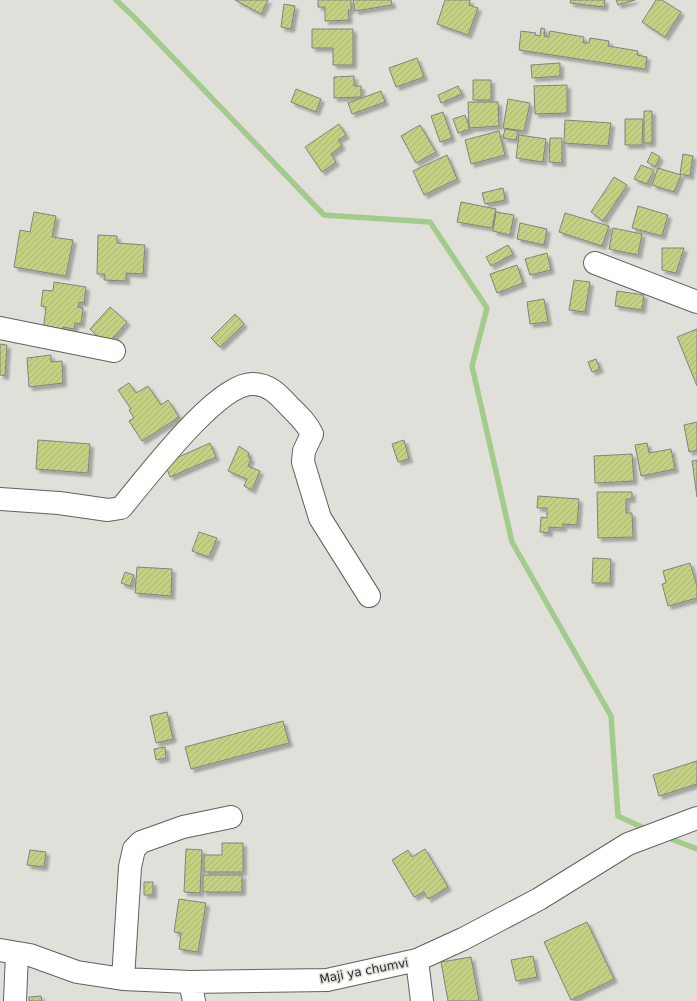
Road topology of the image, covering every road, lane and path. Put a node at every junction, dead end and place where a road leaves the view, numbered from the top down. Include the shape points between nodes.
1 (595, 263) dead end
2 (697, 302) edge
3 (0, 328) edge
4 (114, 351) dead end
5 (0, 499) edge
6 (369, 596) dead end
7 (231, 817) dead end
8 (697, 818) edge
9 (8, 952) edge
10 (417, 960) junction
11 (123, 979) junction
12 (192, 991) edge
13 (15, 1001) edge
14 (422, 1001) edge

1 - 2 street via 674,291
3 - 4 street
5 - 6 street via 108,510 120,508 194,422 215,402 250,384 266,386 276,392 308,426 312,434 304,451 303,462 320,518
7 - 11 street via 183,827 136,846 130,867
8 - 10 street, Maji ya chumvi via 628,844 539,899
9 - 11 street, Maji ya chumvi via 30,955 77,972
9 - 13 street
10 - 12 street, Maji ya chumvi via 327,980
10 - 14 street
11 - 12 street, Maji ya chumvi

